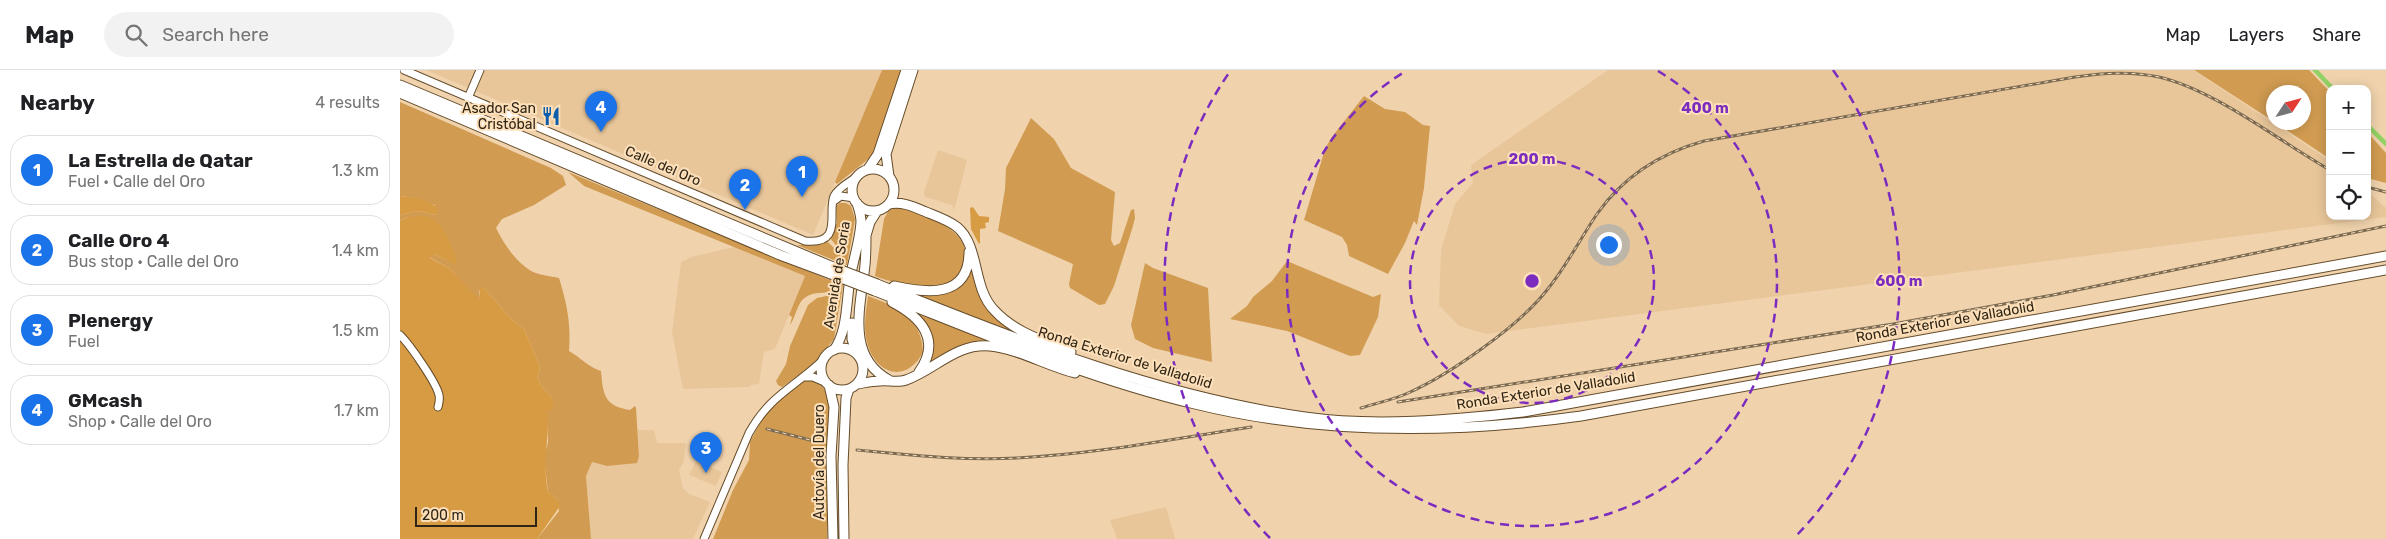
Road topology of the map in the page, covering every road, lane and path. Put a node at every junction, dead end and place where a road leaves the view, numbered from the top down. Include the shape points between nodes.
1 (404, 70) edge
2 (480, 70) edge
3 (906, 70) edge
4 (913, 70) edge
5 (400, 85) edge
6 (400, 93) edge
7 (468, 98) junction
8 (559, 156) junction
9 (868, 169) junction
10 (889, 176) junction
11 (855, 178) junction
12 (894, 187) junction
13 (855, 201) junction
14 (832, 204) junction
15 (889, 204) junction
16 (911, 206) junction
17 (877, 211) junction
18 (866, 234) junction
19 (968, 242) junction
20 (2386, 256) edge
21 (2386, 270) edge
22 (876, 287) junction
23 (400, 335) edge
24 (834, 350) junction
25 (857, 354) junction
26 (824, 359) junction
27 (863, 371) junction
28 (1117, 373) junction
29 (917, 374) junction
30 (1097, 376) junction
31 (802, 377) junction
32 (879, 381) junction
33 (892, 381) junction
34 (828, 384) junction
35 (853, 386) junction
36 (438, 407) dead end
37 (704, 539) edge
38 (833, 539) edge
39 (844, 539) edge

1 - 7 street, Calle del Oro
2 - 7 street
3 - 9 highway via 878,154
4 - 10 highway via 886,154
5 - 8 highway, Ronda Exterior de Valladolid
6 - 8 highway, Ronda Exterior de Valladolid
7 - 14 street, Calle del Oro via 800,239 816,241 828,234 833,225
8 - 22 highway, Ronda Exterior de Valladolid, bridge via 780,255
9 - 10 highway via 878,169
9 - 11 highway
10 - 12 highway
11 - 13 highway via 852,187
11 - 14 street via 836,193
12 - 15 highway
12 - 16 highway
13 - 14 street via 841,196
13 - 17 highway via 866,210
13 - 24 highway, Avenida de Soria via 860,231 844,325 840,342
15 - 16 highway via 897,202
15 - 17 highway
16 - 19 highway via 956,227
17 - 18 highway, Avenida de Soria
18 - 25 highway, Avenida de Soria via 852,322 852,339
18 - 33 highway via 858,333 875,370
19 - 22 highway via 970,255 966,268 948,289 927,291
19 - 28 highway via 982,291 1004,320 1021,331
20 - 28 highway, Ronda Exterior de Valladolid via 1580,402 1463,419 1372,421 1307,418 1200,398
21 - 30 highway, Ronda Exterior de Valladolid via 1581,416 1503,425 1421,429 1296,422 1196,405
22 - 28 highway, Ronda Exterior de Valladolid
22 - 29 highway via 913,316 928,336 928,355
22 - 30 highway, Ronda Exterior de Valladolid
23 - 36 street via 438,392
24 - 25 highway via 846,349
24 - 26 highway
25 - 27 highway
26 - 31 street
26 - 34 highway via 822,372
27 - 32 highway
27 - 35 highway
29 - 30 highway via 953,353 977,346 992,346 1062,370
29 - 33 highway via 902,381
31 - 34 street via 813,377
31 - 37 street via 780,393 758,417
32 - 33 highway
32 - 35 highway
34 - 35 highway via 838,390
34 - 38 highway, Autovía del Duero via 834,407
35 - 39 highway, Autovía del Duero via 846,398

